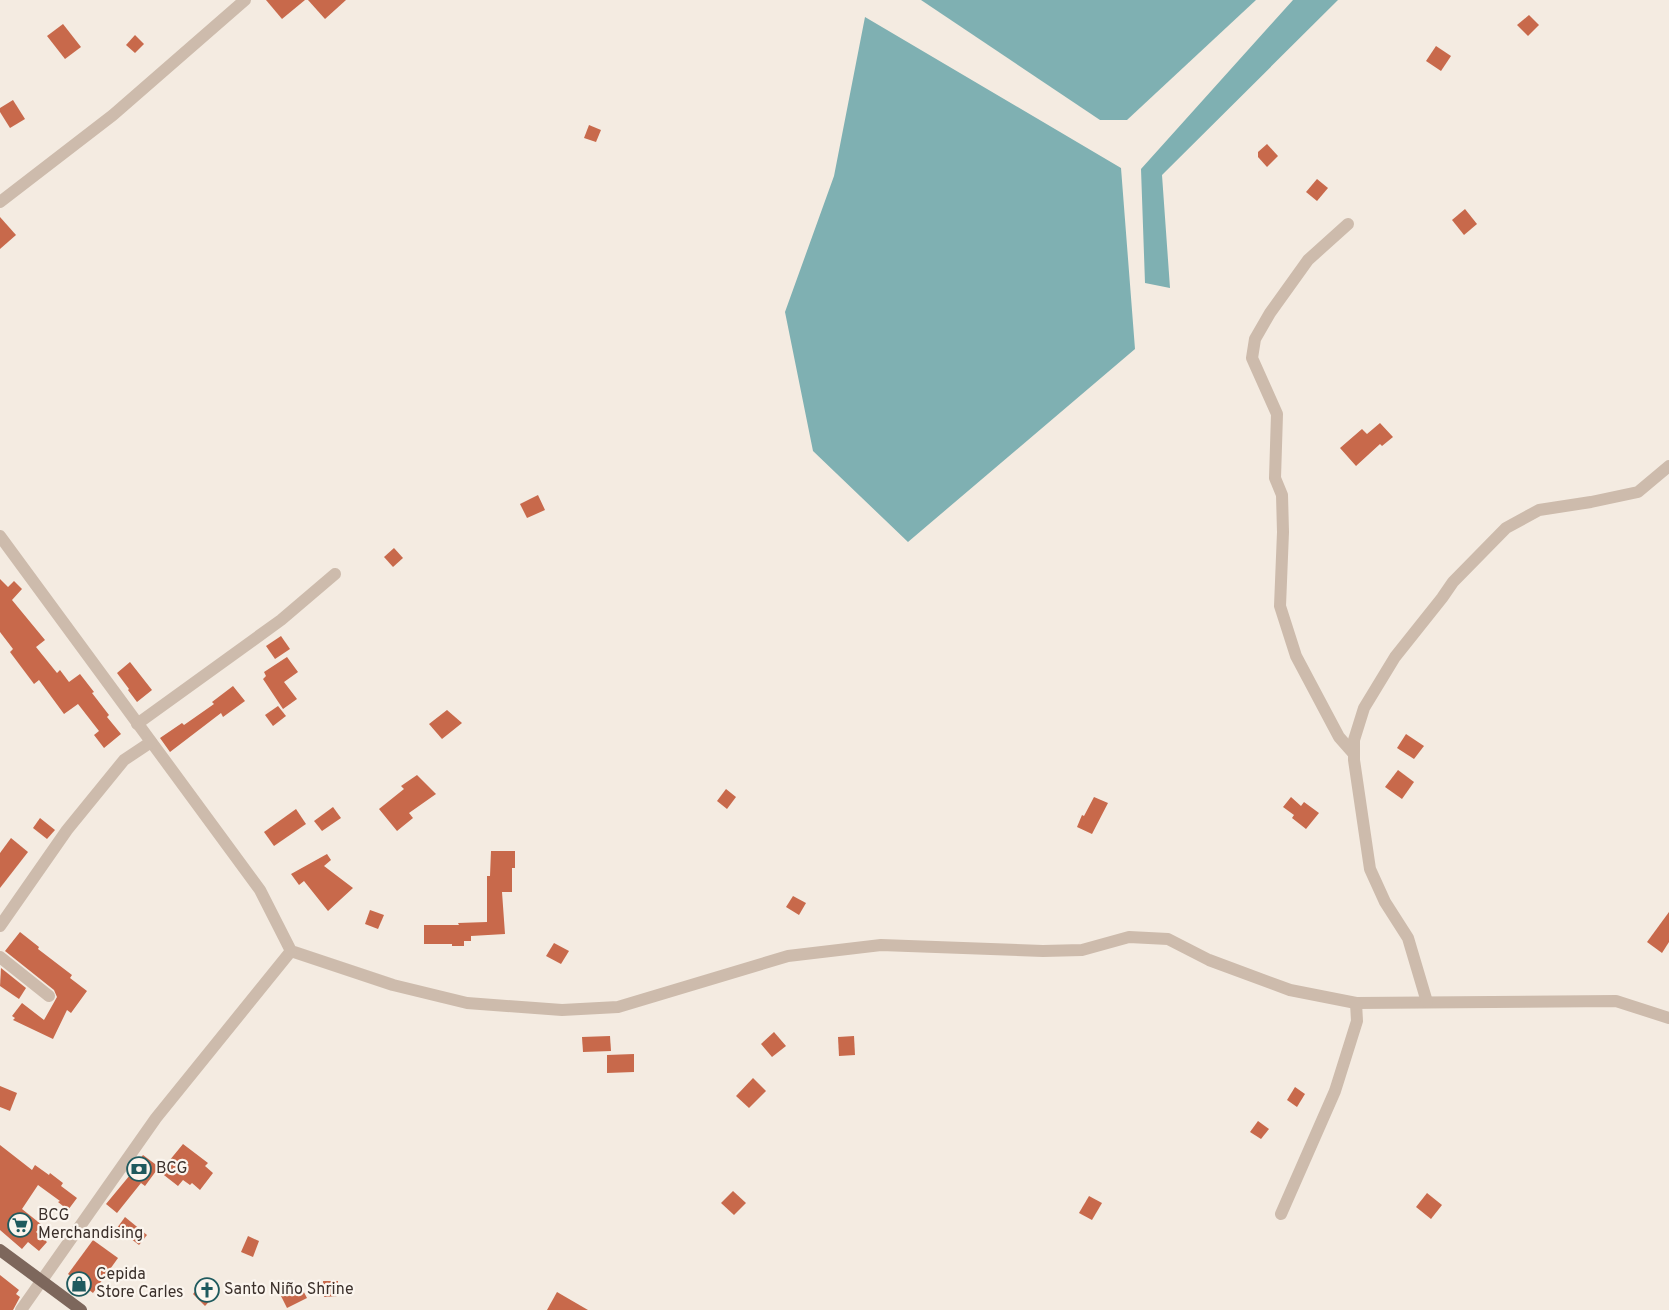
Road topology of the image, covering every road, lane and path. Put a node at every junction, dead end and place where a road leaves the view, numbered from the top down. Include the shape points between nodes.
1 (246, 0) edge
2 (0, 202) edge
3 (1348, 224) dead end
4 (1669, 466) edge
5 (0, 536) edge
6 (335, 574) dead end
7 (137, 724) junction
8 (150, 742) junction
9 (1354, 754) junction
10 (0, 926) edge
11 (291, 950) junction
12 (0, 957) edge
13 (49, 996) dead end
14 (1427, 1002) junction
15 (1356, 1003) junction
16 (1669, 1018) edge
17 (1281, 1214) dead end
18 (0, 1250) edge
19 (42, 1281) junction
20 (21, 1310) edge
21 (82, 1310) edge

1 - 2 street via 113,115
3 - 9 street via 1308,260 1270,313 1256,339 1252,358 1277,414 1275,478 1282,495 1283,532 1280,606 1296,656 1339,737
4 - 9 street via 1638,492 1539,510 1506,528 1453,582 1395,657 1364,708 1354,740
5 - 7 street
6 - 7 street via 281,620
7 - 8 street
8 - 10 street via 124,760 67,830
8 - 11 street via 260,890
9 - 14 street via 1370,869 1385,902 1408,938
11 - 15 street via 393,985 467,1002 562,1010 618,1007 788,956 881,946 1082,950 1129,937 1168,939 1209,960 1290,990
11 - 19 street via 156,1118
12 - 13 street
14 - 15 street
14 - 16 street via 1616,1001
15 - 17 street via 1357,1021 1335,1091
18 - 19 main road
19 - 20 street
19 - 21 main road

